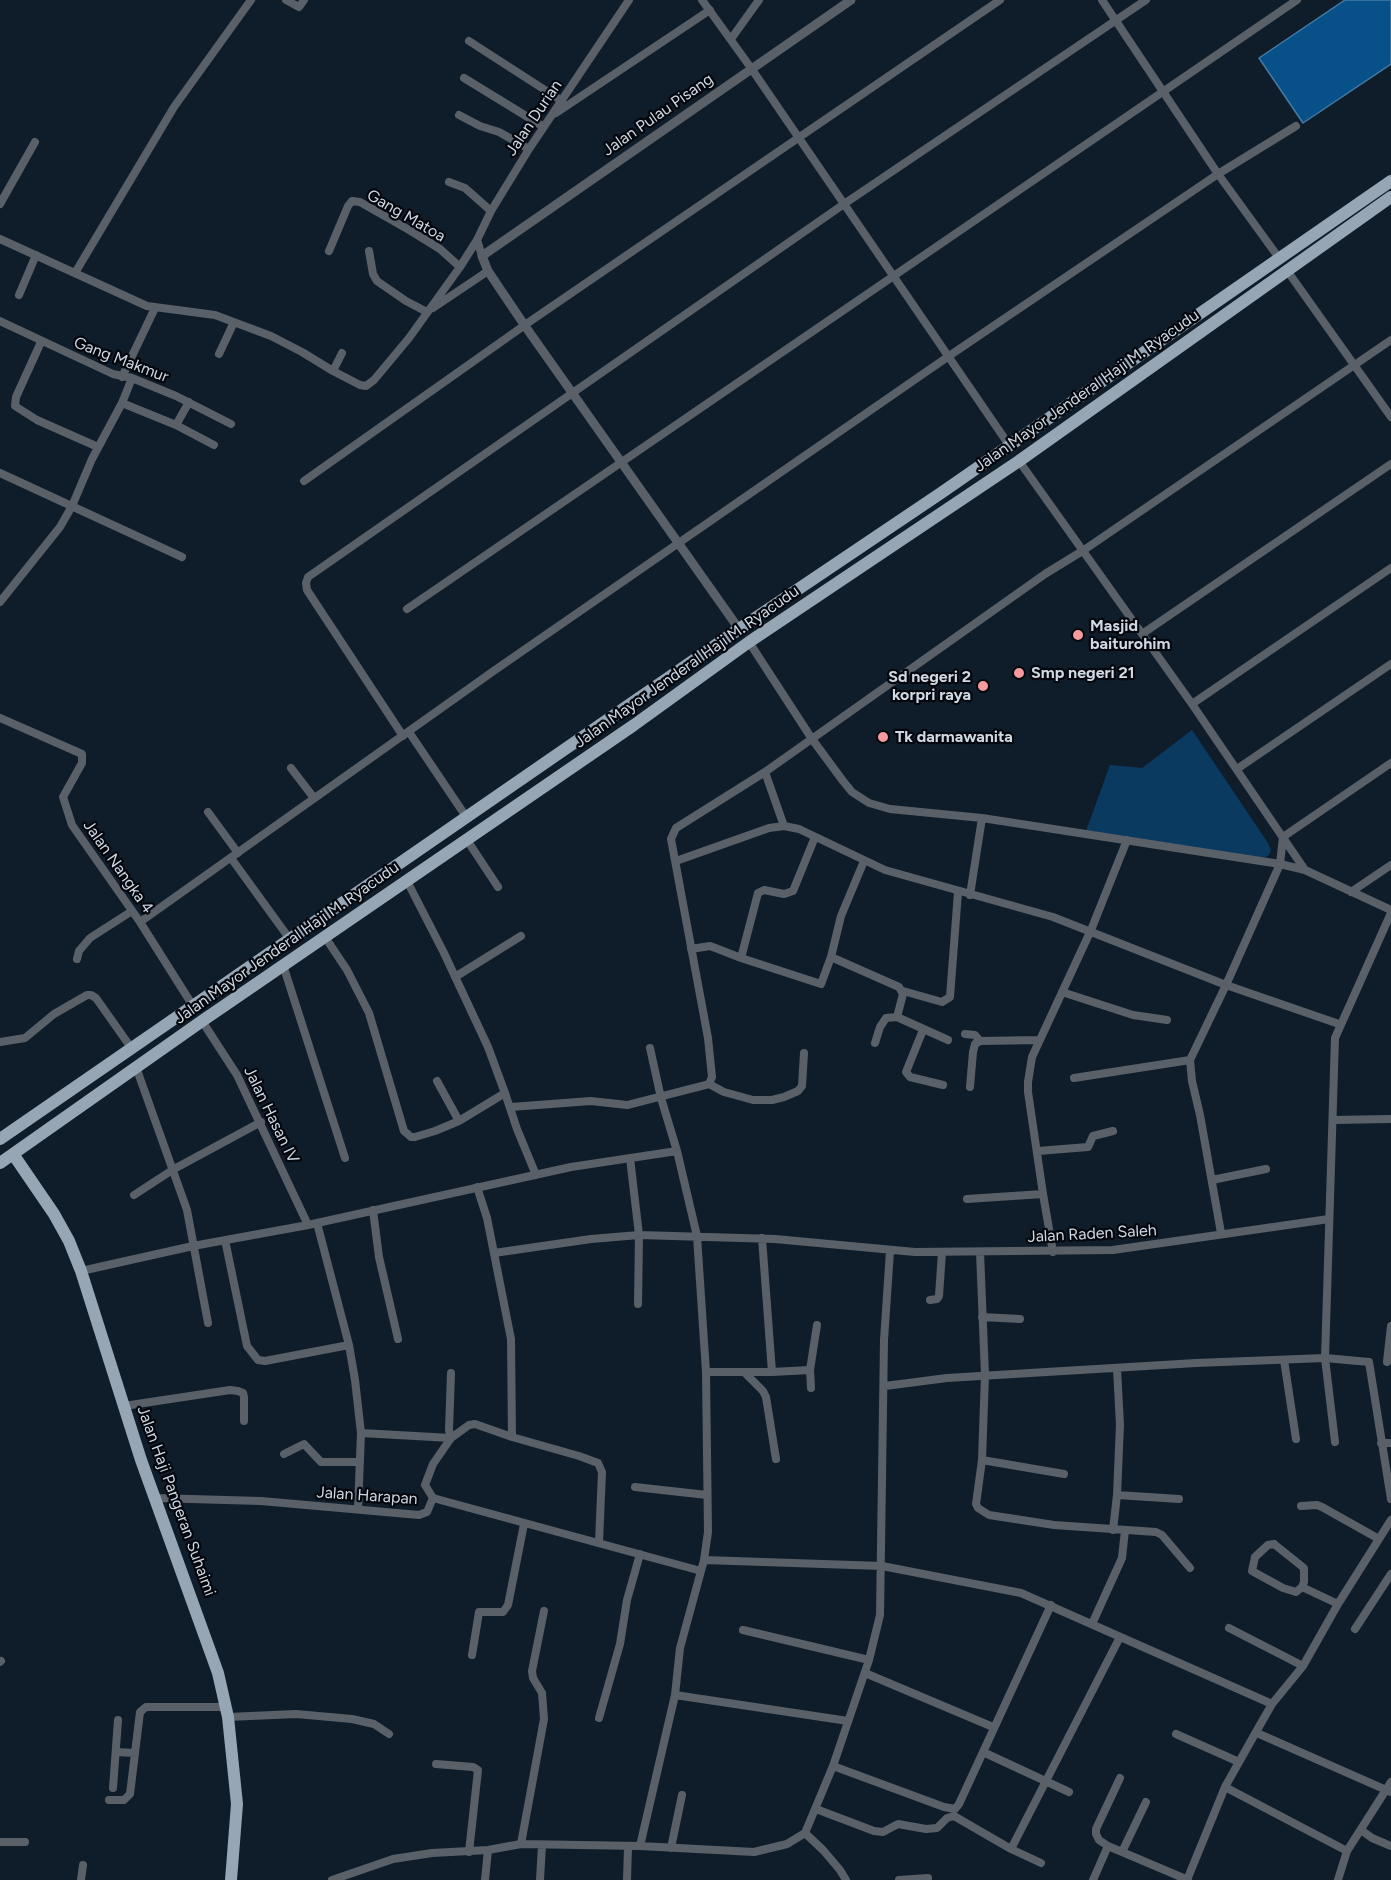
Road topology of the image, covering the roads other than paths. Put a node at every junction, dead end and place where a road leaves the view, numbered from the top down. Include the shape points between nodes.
1 (251, 0) edge
2 (286, 0) edge
3 (304, 0) edge
4 (629, 0) edge
5 (702, 0) edge
6 (759, 0) edge
7 (851, 0) edge
8 (1000, 0) edge
9 (1102, 0) edge
10 (1146, 0) edge
11 (1297, 0) edge
12 (710, 10) junction
13 (1116, 20) junction
14 (731, 39) junction
15 (469, 41) dead end
16 (751, 68) junction
17 (464, 78) dead end
18 (1164, 91) junction
19 (562, 101) junction
20 (459, 115) dead end
21 (552, 115) junction
22 (1296, 126) dead end
23 (544, 127) junction
24 (798, 138) junction
25 (35, 142) dead end
26 (529, 149) junction
27 (1218, 174) junction
28 (1390, 181) edge
29 (449, 182) dead end
30 (1391, 197) edge
31 (0, 204) edge
32 (844, 204) junction
33 (491, 211) junction
34 (0, 239) edge
35 (477, 240) junction
36 (329, 251) dead end
37 (369, 251) dead end
38 (36, 255) junction
39 (482, 256) junction
40 (1279, 258) junction
41 (460, 267) junction
42 (1286, 270) junction
43 (488, 271) junction
44 (75, 273) junction
45 (893, 275) junction
46 (19, 295) dead end
47 (155, 308) junction
48 (427, 312) junction
49 (0, 321) edge
50 (234, 322) junction
51 (525, 326) junction
52 (1391, 340) edge
53 (41, 342) junction
54 (342, 353) dead end
55 (219, 354) dead end
56 (949, 356) junction
57 (1355, 365) junction
58 (333, 371) junction
59 (122, 376) junction
60 (132, 378) junction
61 (572, 393) junction
62 (189, 402) junction
63 (122, 403) junction
64 (1391, 417) edge
65 (231, 424) dead end
66 (176, 425) junction
67 (214, 445) dead end
68 (1009, 445) junction
69 (98, 447) junction
70 (622, 461) junction
71 (1019, 461) junction
72 (1391, 464) edge
73 (0, 473) edge
74 (304, 482) dead end
75 (72, 506) junction
76 (893, 525) junction
77 (904, 539) junction
78 (867, 542) junction
79 (679, 544) junction
80 (1084, 550) junction
81 (877, 556) junction
82 (182, 557) dead end
83 (1391, 568) edge
84 (0, 602) edge
85 (407, 609) dead end
86 (739, 629) junction
87 (1142, 634) junction
88 (749, 642) junction
89 (1391, 664) edge
90 (1192, 704) junction
91 (0, 718) edge
92 (406, 734) junction
93 (812, 739) junction
94 (1391, 763) edge
95 (291, 768) dead end
96 (1237, 769) junction
97 (765, 772) junction
98 (314, 798) junction
99 (208, 812) dead end
100 (467, 818) junction
101 (982, 818) junction
102 (784, 826) junction
103 (815, 837) junction
104 (1283, 837) junction
105 (467, 840) junction
106 (1127, 840) junction
107 (235, 855) junction
108 (676, 861) junction
109 (864, 861) junction
110 (1280, 864) junction
111 (1391, 865) edge
112 (1305, 870) junction
113 (407, 881) junction
114 (498, 887) dead end
115 (958, 892) junction
116 (1352, 892) junction
117 (970, 895) junction
118 (381, 898) junction
119 (346, 900) junction
120 (132, 910) junction
121 (1391, 912) edge
122 (320, 918) junction
123 (348, 920) junction
124 (140, 922) junction
125 (1090, 930) junction
126 (521, 936) dead end
127 (325, 937) junction
128 (289, 938) junction
129 (691, 949) junction
130 (831, 957) junction
131 (741, 958) junction
132 (77, 959) dead end
133 (283, 965) junction
134 (455, 977) junction
135 (1226, 985) junction
136 (903, 991) junction
137 (1062, 992) junction
138 (193, 1006) junction
139 (897, 1017) junction
140 (1167, 1020) dead end
141 (202, 1021) junction
142 (1340, 1024) junction
143 (923, 1029) junction
144 (965, 1034) dead end
145 (948, 1040) dead end
146 (1039, 1040) junction
147 (980, 1041) junction
148 (0, 1042) edge
149 (876, 1043) dead end
150 (132, 1048) junction
151 (650, 1048) dead end
152 (804, 1053) dead end
153 (1190, 1060) junction
154 (136, 1067) junction
155 (1074, 1078) dead end
156 (437, 1081) dead end
157 (709, 1084) junction
158 (943, 1085) dead end
159 (970, 1087) dead end
160 (506, 1093) junction
161 (661, 1098) junction
162 (511, 1107) junction
163 (1391, 1119) edge
164 (459, 1120) junction
165 (1333, 1120) junction
166 (261, 1122) junction
167 (1113, 1131) dead end
168 (1, 1137) edge
169 (677, 1151) junction
170 (1038, 1151) junction
171 (14, 1154) junction
172 (345, 1158) dead end
173 (630, 1158) junction
174 (0, 1163) edge
175 (174, 1169) junction
176 (1266, 1169) dead end
177 (536, 1174) junction
178 (1212, 1180) junction
179 (477, 1187) junction
180 (1042, 1194) junction
181 (134, 1195) dead end
182 (967, 1199) dead end
183 (373, 1210) junction
184 (1329, 1219) junction
185 (317, 1223) junction
186 (308, 1225) junction
187 (1221, 1233) junction
188 (639, 1235) junction
189 (697, 1236) junction
190 (762, 1238) junction
191 (225, 1240) junction
192 (194, 1246) junction
193 (890, 1251) junction
194 (942, 1252) junction
195 (980, 1252) junction
196 (1053, 1252) junction
197 (494, 1253) junction
198 (81, 1271) junction
199 (930, 1300) dead end
200 (638, 1304) dead end
201 (982, 1317) junction
202 (1020, 1319) dead end
203 (208, 1323) dead end
204 (817, 1325) dead end
205 (1391, 1326) edge
206 (398, 1339) dead end
207 (349, 1345) junction
208 (1326, 1358) junction
209 (1284, 1360) junction
210 (1369, 1362) junction
211 (1389, 1362) edge
212 (1117, 1369) junction
213 (810, 1370) junction
214 (706, 1372) junction
215 (744, 1372) junction
216 (772, 1372) junction
217 (451, 1373) dead end
218 (985, 1375) junction
219 (885, 1386) junction
220 (811, 1388) dead end
221 (124, 1406) junction
222 (244, 1421) dead end
223 (361, 1432) junction
224 (512, 1437) junction
225 (451, 1438) junction
226 (1296, 1439) dead end
227 (1335, 1442) dead end
228 (1381, 1443) junction
229 (1391, 1443) edge
230 (284, 1454) dead end
231 (776, 1459) dead end
232 (982, 1460) junction
233 (360, 1462) junction
234 (1064, 1474) dead end
235 (635, 1487) dead end
236 (707, 1495) junction
237 (1117, 1495) junction
238 (155, 1498) junction
239 (433, 1498) junction
240 (1179, 1499) dead end
241 (1391, 1499) edge
242 (1301, 1506) dead end
243 (358, 1509) junction
244 (1391, 1520) edge
245 (524, 1524) junction
246 (1113, 1530) junction
247 (1125, 1530) junction
248 (1379, 1539) junction
249 (599, 1542) junction
250 (640, 1554) junction
251 (704, 1560) junction
252 (882, 1566) junction
253 (1190, 1568) dead end
254 (701, 1571) junction
255 (1391, 1574) edge
256 (1302, 1587) junction
257 (1338, 1604) junction
258 (1051, 1605) junction
259 (544, 1611) dead end
260 (1092, 1624) junction
261 (1229, 1628) dead end
262 (1355, 1629) dead end
263 (743, 1630) dead end
264 (1120, 1637) junction
265 (472, 1654) dead end
266 (869, 1660) junction
267 (1303, 1666) junction
268 (865, 1673) junction
269 (675, 1695) junction
270 (1272, 1704) junction
271 (227, 1712) junction
272 (599, 1718) dead end
273 (118, 1720) dead end
274 (849, 1721) junction
275 (993, 1726) junction
276 (1257, 1733) junction
277 (389, 1734) dead end
278 (1176, 1734) dead end
279 (116, 1752) junction
280 (135, 1752) junction
281 (983, 1752) junction
282 (1239, 1762) junction
283 (436, 1764) dead end
284 (833, 1766) junction
285 (1120, 1778) dead end
286 (1045, 1781) junction
287 (1391, 1782) edge
288 (1226, 1787) junction
289 (113, 1788) dead end
290 (1388, 1791) edge
291 (1069, 1792) dead end
292 (682, 1795) dead end
293 (109, 1800) dead end
294 (1146, 1802) dead end
295 (816, 1809) junction
296 (949, 1809) junction
297 (943, 1824) junction
298 (1361, 1830) junction
299 (805, 1833) junction
300 (0, 1842) edge
301 (25, 1842) dead end
302 (520, 1844) junction
303 (542, 1845) junction
304 (628, 1846) junction
305 (640, 1846) junction
306 (1108, 1846) junction
307 (1391, 1846) edge
308 (671, 1848) junction
309 (1011, 1849) junction
310 (488, 1850) junction
311 (1347, 1851) junction
312 (469, 1852) junction
313 (1122, 1852) junction
314 (1041, 1863) dead end
315 (83, 1865) dead end
316 (928, 1878) dead end
317 (81, 1880) edge
318 (231, 1880) edge
319 (333, 1880) edge
320 (485, 1880) edge
321 (540, 1880) edge
322 (627, 1880) edge
323 (846, 1880) edge
324 (899, 1880) edge
325 (1093, 1880) edge
326 (1187, 1880) edge
327 (1338, 1880) edge

1 - 44 street via 174,107
2 - 3 street via 299,7
4 - 19 street, Jalan Durian
5 - 12 street
6 - 14 street
7 - 16 street, Jalan Pulau Pisang
8 - 24 street
9 - 13 street
10 - 13 street
11 - 18 street
12 - 14 street
12 - 21 street
13 - 18 street
13 - 32 street
14 - 16 street
15 - 19 street
16 - 24 street
16 - 39 street, Jalan Pulau Pisang
17 - 23 street
18 - 27 street
18 - 45 street
19 - 21 street, Jalan Durian
20 - 26 street
21 - 23 street, Jalan Durian
22 - 27 street
23 - 26 street, Jalan Durian
24 - 32 street
24 - 51 street
25 - 31 street
26 - 33 street, Jalan Durian
27 - 40 street
27 - 56 street
28 - 40 main road, Jalan Mayor Jenderal Haji M. Ryacudu
29 - 33 street via 465,188
30 - 42 main road, Jalan Mayor Jenderal Haji M. Ryacudu
32 - 45 street
32 - 61 street
33 - 35 street, Jalan Durian
34 - 38 street, Jalan Durian
35 - 39 street
35 - 41 street, Jalan Durian
36 - 41 street, Gang Matoa via 352,201 411,231
37 - 48 street via 377,281
38 - 44 street, Jalan Durian
38 - 46 street
39 - 43 street
40 - 68 main road, Jalan Mayor Jenderal Haji M. Ryacudu
41 - 48 street, Jalan Durian
42 - 57 street
42 - 71 main road, Jalan Mayor Jenderal Haji M. Ryacudu
43 - 48 street
43 - 51 street
44 - 47 street, Jalan Durian
45 - 56 street
45 - 70 street
47 - 50 street, Jalan Durian via 195,311
47 - 59 street
48 - 58 street, Jalan Durian via 371,384 360,385
49 - 53 street, Gang Makmur
50 - 55 street
50 - 58 street, Jalan Durian via 271,336
51 - 61 street
51 - 74 street
52 - 57 street
53 - 59 street, Gang Makmur
53 - 69 street via 15,397 15,406
54 - 58 street
56 - 68 street
56 - 79 street
57 - 64 street
57 - 80 street
59 - 60 street, Gang Makmur
60 - 62 street, Gang Makmur
60 - 63 street
61 - 70 street
61 - 92 street via 308,577 307,590
62 - 65 street, Gang Makmur
62 - 66 street
63 - 66 street
63 - 69 street
66 - 67 street
68 - 76 main road, Jalan Mayor Jenderal Haji M. Ryacudu
69 - 75 street
70 - 79 street
70 - 85 street
71 - 77 main road, Jalan Mayor Jenderal Haji M. Ryacudu
71 - 80 street
72 - 87 street
73 - 75 street
75 - 82 street
75 - 84 street
76 - 77 main road via 894,533
76 - 78 main road, Jalan Mayor Jenderal Haji M. Ryacudu
77 - 81 main road, Jalan Mayor Jenderal Haji M. Ryacudu
78 - 81 main road via 876,546
78 - 86 main road, Jalan Mayor Jenderal Haji M. Ryacudu
79 - 86 street
79 - 92 street
80 - 87 street
80 - 93 street
81 - 88 main road, Jalan Mayor Jenderal Haji M. Ryacudu
83 - 90 street
86 - 100 main road, Jalan Mayor Jenderal Haji M. Ryacudu
87 - 90 street
88 - 93 street
88 - 105 main road, Jalan Mayor Jenderal Haji M. Ryacudu
89 - 96 street
90 - 96 street
91 - 120 street, Jalan Nangka 4 via 82,754 82,763 63,797 72,825
92 - 98 street
92 - 100 street
93 - 97 street
93 - 101 street via 852,792 869,803 890,809
94 - 104 street
95 - 98 street
96 - 104 street
97 - 102 street
97 - 108 street via 676,828 671,839
98 - 107 street
99 - 107 street
100 - 119 main road, Jalan Mayor Jenderal Haji M. Ryacudu
101 - 106 street
101 - 117 street
102 - 103 street
102 - 108 street
103 - 109 street
103 - 131 street via 793,891 758,893
104 - 110 street
104 - 112 street
105 - 113 main road, Jalan Mayor Jenderal Haji M. Ryacudu
105 - 114 street
106 - 110 street
106 - 125 street
107 - 124 street
107 - 128 street
108 - 129 street
109 - 115 street
109 - 130 street via 841,916
110 - 112 street
110 - 135 street
111 - 116 street
112 - 116 street
113 - 118 main road, Jalan Mayor Jenderal Haji M. Ryacudu
113 - 134 street
115 - 117 street
115 - 136 street via 950,997 942,1002
116 - 121 street
117 - 125 street
118 - 119 main road via 372,898 355,909
118 - 123 main road, Jalan Mayor Jenderal Haji M. Ryacudu
119 - 122 main road, Jalan Mayor Jenderal Haji M. Ryacudu
120 - 124 street, Jalan Nangka 4
120 - 132 street via 90,938
121 - 142 street
122 - 123 main road via 342,913
122 - 128 main road, Jalan Mayor Jenderal Haji M. Ryacudu
123 - 127 main road, Jalan Mayor Jenderal Haji M. Ryacudu
124 - 138 street, Jalan Nangka 4
125 - 135 street
125 - 137 street
126 - 134 street
127 - 133 main road, Jalan Mayor Jenderal Haji M. Ryacudu
127 - 164 street via 369,1013 404,1131 415,1137
128 - 138 main road, Jalan Mayor Jenderal Haji M. Ryacudu
129 - 131 street via 710,946
129 - 157 street via 708,1038 712,1077
130 - 131 street via 819,985
130 - 136 street
133 - 141 main road, Jalan Mayor Jenderal Haji M. Ryacudu
133 - 172 street
134 - 160 street
135 - 142 street
135 - 153 street
136 - 139 street
137 - 140 street via 1133,1015
137 - 146 street
138 - 150 main road, Jalan Mayor Jenderal Haji M. Ryacudu
139 - 143 street
139 - 149 street via 886,1018
141 - 154 main road, Jalan Mayor Jenderal Haji M. Ryacudu
141 - 166 street, Jalan Hasan IV
142 - 165 street via 1335,1038
143 - 145 street
143 - 158 street via 907,1074
144 - 147 street via 975,1035
146 - 147 street
146 - 170 street via 1028,1082
147 - 159 street via 973,1052
148 - 150 street via 24,1038 54,1014 91,995
150 - 168 main road, Jalan Mayor Jenderal Haji M. Ryacudu
151 - 161 street
152 - 157 street via 802,1086 784,1097 753,1100
153 - 155 street
153 - 178 street
154 - 171 main road, Jalan Mayor Jenderal Haji M. Ryacudu
154 - 175 street
156 - 164 street
157 - 161 street
160 - 162 street
160 - 164 street
161 - 162 street via 622,1106 591,1101
161 - 169 street
162 - 177 street
163 - 165 street
165 - 184 street
166 - 175 street
166 - 186 street, Jalan Hasan IV
167 - 170 street via 1093,1136 1088,1147
169 - 173 street
169 - 189 street
170 - 180 street
171 - 174 main road, Jalan Mayor Jenderal Haji M. Ryacudu
171 - 198 main road, Jalan Haji Pangeran Suhaimi via 54,1214
173 - 177 street
173 - 188 street
175 - 181 street
175 - 192 street
176 - 178 street
177 - 179 street
178 - 187 street
179 - 183 street
179 - 197 street
180 - 182 street
180 - 196 street
183 - 185 street
183 - 206 street via 379,1257
184 - 187 street, Jalan Raden Saleh
184 - 208 street
185 - 186 street
185 - 207 street
186 - 191 street
187 - 196 street, Jalan Raden Saleh via 1113,1250
188 - 189 street, Jalan Raden Saleh
188 - 197 street, Jalan Raden Saleh
188 - 200 street
189 - 190 street, Jalan Raden Saleh
189 - 214 street
190 - 193 street, Jalan Raden Saleh
190 - 216 street
191 - 192 street
191 - 207 street via 247,1346 258,1360
192 - 198 street
192 - 203 street
193 - 194 street, Jalan Raden Saleh
193 - 219 street
194 - 195 street, Jalan Raden Saleh
194 - 199 street via 939,1296
195 - 196 street, Jalan Raden Saleh
195 - 201 street
197 - 224 street via 511,1339
198 - 221 main road, Jalan Haji Pangeran Suhaimi
201 - 202 street
201 - 218 street
204 - 213 street
205 - 211 street
207 - 223 street
208 - 209 street
208 - 210 street
208 - 227 street
209 - 212 street
209 - 226 street
210 - 211 street
210 - 228 street
212 - 218 street
212 - 237 street
213 - 216 street
213 - 220 street
214 - 215 street
214 - 236 street
215 - 216 street
215 - 231 street via 766,1397
217 - 225 street
218 - 219 street
218 - 232 street
219 - 252 street
221 - 222 street via 230,1390 243,1393
221 - 238 main road, Jalan Haji Pangeran Suhaimi
223 - 225 street
223 - 233 street
224 - 225 street via 475,1424
224 - 249 street via 598,1463 602,1472
225 - 239 street via 426,1480
228 - 229 street
228 - 241 street
230 - 233 street via 304,1444 321,1462
232 - 234 street
232 - 246 street via 976,1504 982,1512 1054,1526
233 - 243 street
235 - 236 street
236 - 251 street
237 - 240 street
237 - 246 street
238 - 243 street, Jalan Harapan
238 - 271 main road, Jalan Haji Pangeran Suhaimi via 202,1624
239 - 243 street, Jalan Harapan via 427,1512 419,1515
239 - 245 street, Jalan Harapan
242 - 248 street via 1322,1507
244 - 248 street
245 - 249 street, Jalan Harapan
245 - 265 street via 508,1605 503,1612 479,1612
246 - 247 street
247 - 253 street via 1162,1535
247 - 260 street via 1124,1552
248 - 257 street
249 - 250 street, Jalan Harapan
250 - 254 street, Jalan Harapan
250 - 272 street
251 - 252 street
251 - 254 street
252 - 258 street via 1021,1593
252 - 266 street via 880,1615
254 - 269 street via 680,1648
255 - 262 street
256 - 256 street via 1304,1568 1279,1547 1268,1545 1255,1557 1252,1571 1296,1592
256 - 257 street
257 - 267 street
258 - 260 street
258 - 275 street
259 - 302 street via 532,1671 542,1694 544,1719
260 - 264 street
261 - 267 street
263 - 266 street
264 - 270 street
264 - 286 street
266 - 268 street
267 - 270 street
268 - 274 street
268 - 275 street
269 - 274 street
269 - 305 street
270 - 276 street
271 - 277 street via 352,1719 374,1724
271 - 280 street via 146,1707 138,1719
271 - 318 main road, Jalan Haji Pangeran Suhaimi via 237,1804
273 - 279 street
274 - 284 street
275 - 281 street
276 - 282 street
276 - 290 street
278 - 282 street
279 - 280 street
279 - 289 street
280 - 293 street via 128,1798
281 - 286 street
281 - 296 street via 959,1804
282 - 288 street
283 - 312 street via 478,1770
284 - 295 street
284 - 296 street
285 - 306 street via 1096,1829 1099,1840
286 - 291 street
286 - 309 street
287 - 290 street
288 - 311 street
288 - 326 street
290 - 298 street
292 - 308 street
294 - 313 street
295 - 297 street via 874,1831 883,1832 898,1824 926,1829
295 - 299 street
296 - 297 street
297 - 309 street via 954,1816
298 - 307 street
298 - 311 street
299 - 308 street via 787,1844 754,1852
299 - 323 street
300 - 301 street
302 - 303 street
302 - 310 street
303 - 304 street
303 - 321 street
304 - 305 street
304 - 322 street
305 - 308 street
306 - 313 street
306 - 325 street
309 - 314 street
310 - 312 street
310 - 320 street
311 - 327 street
312 - 319 street via 393,1859
313 - 326 street
315 - 317 street
316 - 324 street

